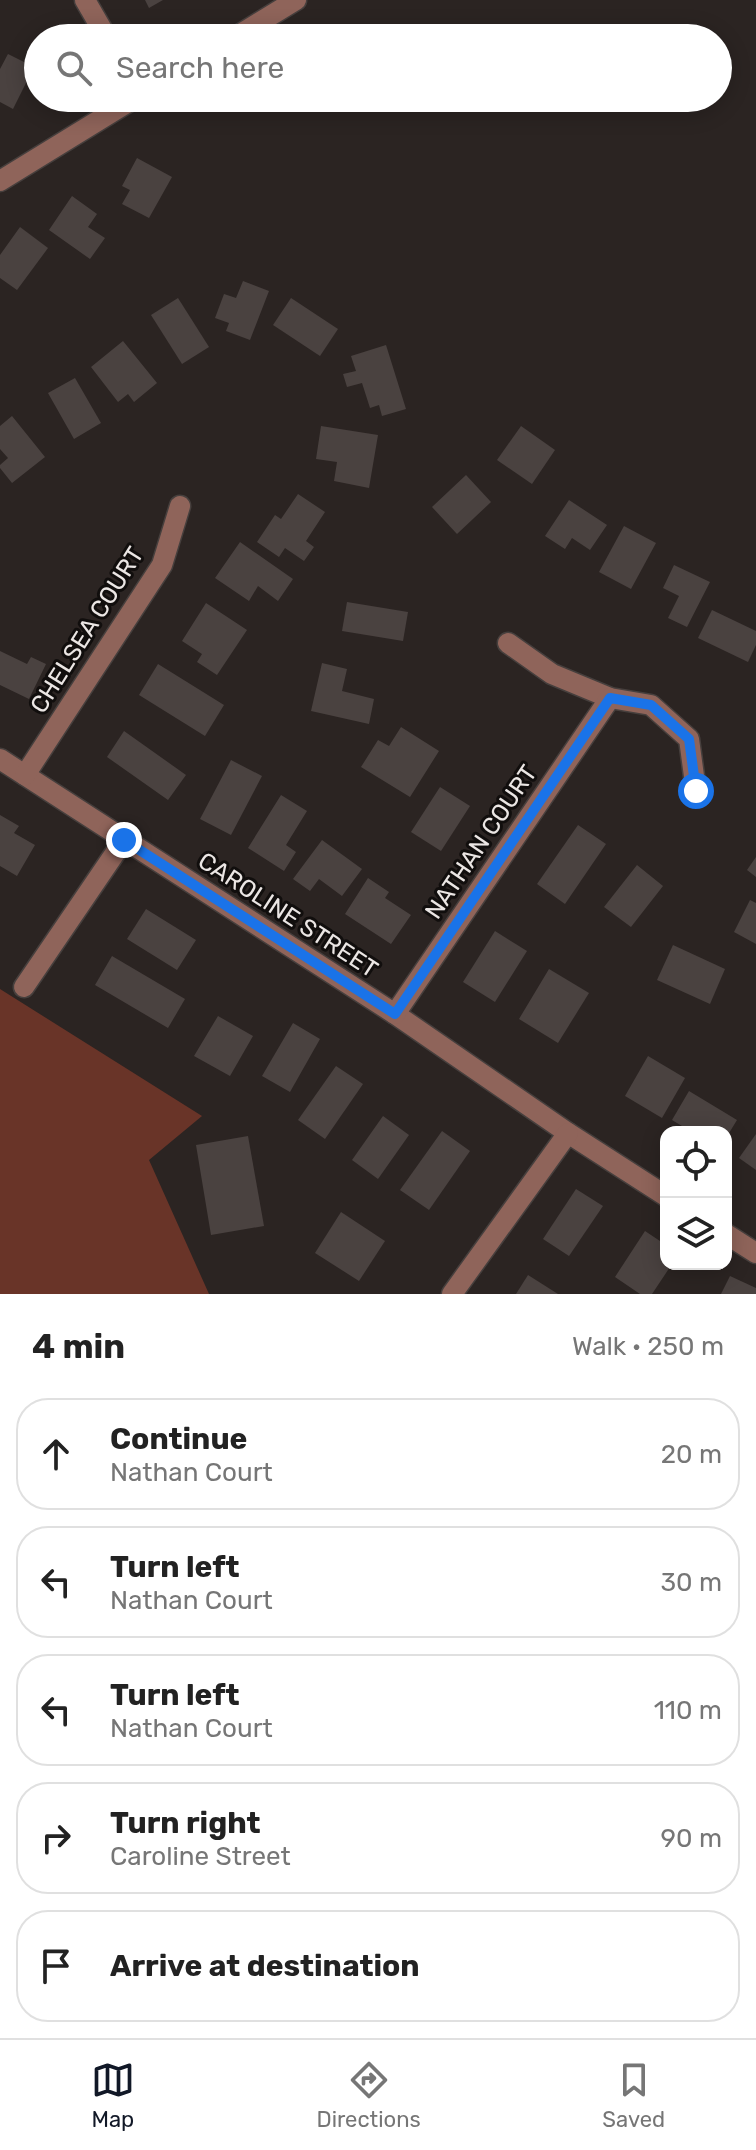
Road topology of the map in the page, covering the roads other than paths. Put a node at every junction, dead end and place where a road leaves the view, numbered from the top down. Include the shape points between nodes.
1 (85, 0) edge
2 (296, 0) edge
3 (99, 24) edge
4 (257, 24) edge
5 (112, 112) edge
6 (0, 181) edge
7 (180, 506) dead end
8 (508, 643) dead end
9 (610, 698) junction
10 (0, 759) edge
11 (25, 775) junction
12 (696, 791) dead end
13 (124, 840) junction
14 (24, 987) dead end
15 (395, 1014) junction
16 (568, 1133) junction
17 (660, 1192) edge
18 (732, 1238) edge
19 (756, 1253) edge
20 (452, 1294) edge

1 - 3 street
2 - 4 street
5 - 6 street
7 - 11 street, CHELSEA COURT via 162,565
8 - 9 street via 552,674
9 - 12 street via 651,705 689,739
9 - 15 street, NATHAN COURT
10 - 11 street, CAROLINE STREET
11 - 13 street, CAROLINE STREET
13 - 14 street
13 - 15 street, CAROLINE STREET
15 - 16 street, CAROLINE STREET
16 - 17 street, CAROLINE STREET
16 - 20 street
18 - 19 street

